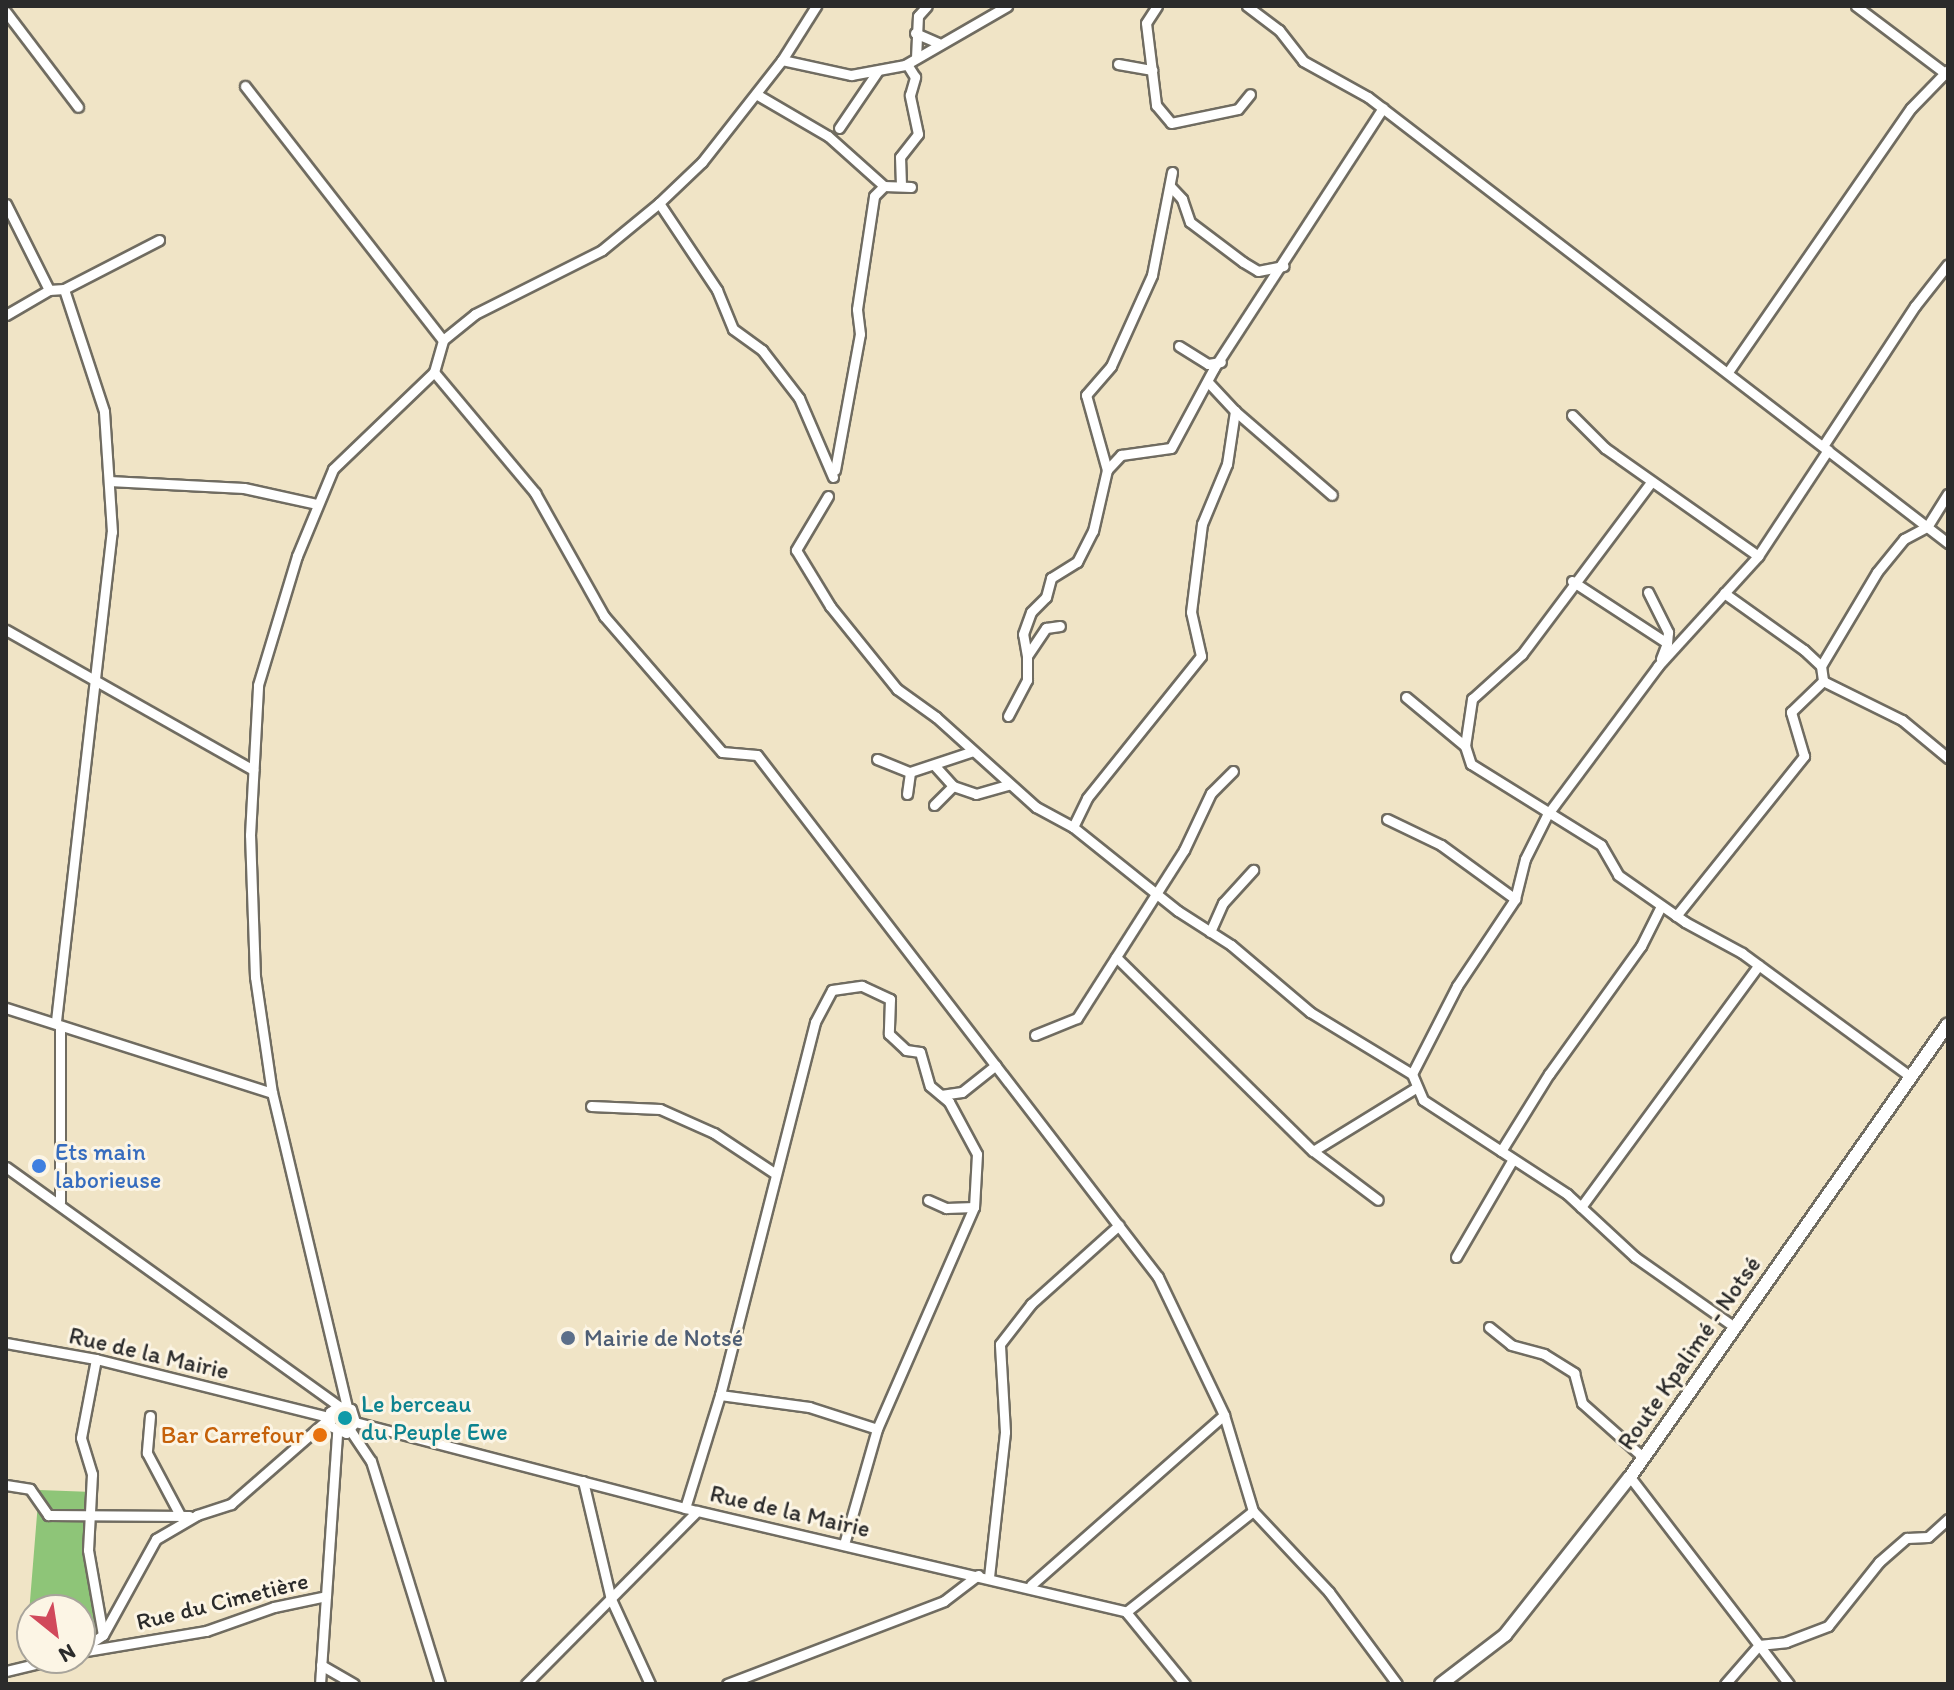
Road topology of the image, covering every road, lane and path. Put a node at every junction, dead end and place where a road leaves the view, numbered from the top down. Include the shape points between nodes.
1 (816, 6) edge
2 (927, 6) edge
3 (1007, 6) edge
4 (1157, 6) edge
5 (1247, 6) edge
6 (1856, 6) edge
7 (6, 12) edge
8 (915, 33) junction
9 (938, 43) junction
10 (782, 60) junction
11 (912, 61) junction
12 (1118, 64) dead end
13 (1152, 70) junction
14 (1946, 71) edge
15 (877, 72) junction
16 (245, 86) dead end
17 (756, 94) junction
18 (1250, 94) dead end
19 (78, 107) dead end
20 (1383, 108) junction
21 (839, 128) dead end
22 (1172, 172) dead end
23 (884, 186) junction
24 (1170, 186) junction
25 (659, 203) junction
26 (6, 204) edge
27 (159, 240) dead end
28 (1948, 264) edge
29 (1284, 266) junction
30 (64, 289) junction
31 (49, 290) junction
32 (6, 315) edge
33 (443, 340) junction
34 (1179, 346) dead end
35 (1221, 362) junction
36 (434, 372) junction
37 (1728, 372) junction
38 (1208, 382) junction
39 (1235, 411) junction
40 (1572, 415) dead end
41 (1825, 448) junction
42 (1107, 470) junction
43 (109, 481) junction
44 (1651, 482) junction
45 (1948, 494) edge
46 (1332, 495) dead end
47 (828, 496) dead end
48 (317, 504) junction
49 (1927, 527) junction
50 (1948, 543) edge
51 (1758, 556) junction
52 (1572, 581) junction
53 (1648, 592) dead end
54 (1724, 593) junction
55 (1060, 626) dead end
56 (6, 630) edge
57 (1667, 643) junction
58 (1027, 656) junction
59 (1658, 666) junction
60 (1821, 666) junction
61 (1823, 681) junction
62 (94, 685) junction
63 (1406, 697) dead end
64 (1008, 716) dead end
65 (1465, 746) junction
66 (973, 751) junction
67 (1948, 758) edge
68 (877, 759) dead end
69 (935, 766) junction
70 (253, 770) junction
71 (1233, 771) dead end
72 (910, 772) junction
73 (1010, 784) junction
74 (953, 786) junction
75 (907, 794) dead end
76 (934, 805) dead end
77 (1547, 815) junction
78 (1387, 819) dead end
79 (1073, 827) junction
80 (1253, 870) dead end
81 (1156, 894) junction
82 (1515, 899) junction
83 (1661, 906) junction
84 (1676, 916) junction
85 (1210, 932) junction
86 (1116, 957) junction
87 (1759, 965) junction
88 (6, 1008) edge
89 (58, 1025) junction
90 (1946, 1030) edge
91 (1035, 1035) dead end
92 (996, 1065) junction
93 (1412, 1074) junction
94 (1911, 1077) junction
95 (1417, 1087) junction
96 (272, 1093) junction
97 (941, 1095) junction
98 (591, 1106) dead end
99 (1313, 1151) junction
100 (1501, 1151) junction
101 (1513, 1159) junction
102 (6, 1167) edge
103 (773, 1172) junction
104 (928, 1200) dead end
105 (1378, 1200) dead end
106 (60, 1202) junction
107 (974, 1207) junction
108 (1581, 1207) junction
109 (1119, 1225) junction
110 (1456, 1257) dead end
111 (1733, 1326) junction
112 (1489, 1327) dead end
113 (6, 1343) edge
114 (96, 1359) junction
115 (720, 1395) junction
116 (343, 1407) junction
117 (1224, 1415) junction
118 (150, 1416) dead end
119 (328, 1418) junction
120 (353, 1426) junction
121 (877, 1429) junction
122 (337, 1433) junction
123 (1644, 1458) junction
124 (1630, 1477) junction
125 (583, 1481) junction
126 (6, 1485) edge
127 (685, 1508) junction
128 (697, 1511) junction
129 (1253, 1511) junction
130 (90, 1515) junction
131 (197, 1515) junction
132 (181, 1517) junction
133 (1948, 1519) edge
134 (844, 1544) junction
135 (978, 1575) junction
136 (989, 1577) junction
137 (1031, 1585) junction
138 (326, 1596) junction
139 (611, 1599) junction
140 (1126, 1612) junction
141 (103, 1635) junction
142 (96, 1640) edge
143 (1759, 1645) junction
144 (96, 1648) edge
145 (321, 1665) junction
146 (320, 1684) edge
147 (354, 1684) edge
148 (440, 1684) edge
149 (526, 1684) edge
150 (650, 1684) edge
151 (727, 1684) edge
152 (1185, 1684) edge
153 (1397, 1684) edge
154 (1441, 1684) edge
155 (1725, 1684) edge
156 (1789, 1684) edge

1 - 10 street
2 - 8 street via 918,16
3 - 9 street
4 - 13 street via 1146,23
5 - 20 street via 1279,30 1303,61
6 - 14 street
7 - 19 street
8 - 9 street
8 - 11 street
9 - 11 street
10 - 15 street via 851,75
10 - 17 street
11 - 15 street
11 - 23 street via 910,95 918,134 900,157 906,186
12 - 13 street
13 - 18 street via 1156,105 1171,123 1238,109
14 - 37 street via 1911,108
15 - 21 street
16 - 33 street
17 - 23 street via 828,136
17 - 25 street via 702,162
20 - 29 street
20 - 37 street
22 - 24 street
23 - 25 street via 874,196 857,309 860,334 833,477 799,398 762,350 733,329 717,290
24 - 29 street via 1182,199 1190,222 1243,262 1258,271
24 - 42 street via 1152,275 1111,366 1086,395
25 - 33 street via 602,250 475,314
26 - 31 street
27 - 30 street
28 - 41 street
29 - 35 street
30 - 31 street
30 - 43 street via 104,411
31 - 32 street
33 - 36 street
34 - 35 street via 1208,364
35 - 38 street
36 - 48 street via 342,457
36 - 92 street via 535,493 604,616 722,752 757,755 915,967
37 - 41 street
38 - 39 street
38 - 42 street via 1171,448 1121,455
39 - 46 street
39 - 79 street via 1227,464 1202,524 1191,612 1201,656 1087,798
40 - 44 street
41 - 49 street
41 - 51 street
42 - 58 street via 1093,531 1077,562 1051,578 1046,597 1031,612 1023,634
43 - 48 street via 244,488
43 - 62 street via 112,532
44 - 51 street
44 - 52 street
45 - 49 street
47 - 66 street via 796,550 830,606 897,689
48 - 70 street via 258,685
49 - 50 street
49 - 60 street via 1904,539 1877,572
51 - 54 street
52 - 57 street
52 - 65 street via 1522,654 1472,699 1463,730
53 - 57 street via 1668,632
54 - 59 street
54 - 60 street
55 - 58 street via 1046,628
56 - 62 street
57 - 59 street
58 - 64 street via 1027,680
59 - 77 street
60 - 61 street
61 - 67 street via 1902,720
61 - 84 street via 1791,712 1804,756
62 - 70 street
62 - 89 street
63 - 65 street
65 - 77 street via 1471,764
66 - 69 street
66 - 73 street
68 - 72 street
69 - 72 street
69 - 74 street
70 - 96 street via 255,977
71 - 81 street via 1211,793
72 - 75 street
73 - 74 street via 976,794
73 - 79 street via 1036,807
74 - 76 street
77 - 82 street via 1525,859
77 - 83 street via 1601,845 1618,875
78 - 82 street via 1441,845
79 - 81 street
80 - 85 street via 1223,903
81 - 85 street
81 - 86 street
82 - 93 street via 1457,986
83 - 84 street
83 - 100 street via 1641,946
84 - 87 street
85 - 93 street via 1310,1012
86 - 91 street via 1077,1018
86 - 99 street
87 - 94 street
87 - 108 street
88 - 89 street
89 - 96 street
89 - 106 street
90 - 94 main road, Route Kpalimé - Notsé
92 - 97 street via 971,1087
92 - 109 street
93 - 95 street
94 - 111 main road, Route Kpalimé - Notsé
95 - 99 street
95 - 100 street via 1423,1100
96 - 116 street
97 - 103 street via 930,1086 920,1052 906,1050 889,1034 890,999 862,986 832,990 815,1022
97 - 107 street via 977,1154
98 - 103 street via 660,1109 714,1133
99 - 105 street
100 - 101 street
101 - 108 street
101 - 110 street
102 - 106 street
103 - 115 street
104 - 107 street via 946,1208
106 - 116 street
107 - 121 street
108 - 111 street via 1635,1257
109 - 117 street via 1158,1277
109 - 136 street via 1031,1304 1000,1344 1005,1432
111 - 123 main road, Route Kpalimé - Notsé
112 - 123 street via 1511,1345 1544,1354 1574,1373 1582,1403
113 - 114 street, Rue de la Mairie
114 - 119 street, Rue de la Mairie
114 - 130 street via 81,1438 92,1474
115 - 121 street via 809,1407
115 - 127 street
116 - 119 street
116 - 120 street
117 - 129 street
117 - 137 street
118 - 132 street via 147,1453
119 - 122 street
119 - 131 street via 231,1504
120 - 122 street
120 - 125 street, Rue de la Mairie
120 - 148 street via 371,1461
121 - 134 street
122 - 138 street
123 - 124 main road, Route Kpalimé - Notsé
124 - 143 street
124 - 154 main road, Route Kpalimé - Notsé via 1505,1635
125 - 127 street, Rue de la Mairie
125 - 139 street
126 - 130 street via 30,1489 48,1515
127 - 128 street, Rue de la Mairie
128 - 134 street, Rue de la Mairie
128 - 139 street
129 - 140 street
129 - 153 street via 1329,1592
130 - 132 street
130 - 141 street via 88,1550
131 - 132 street
131 - 141 street via 156,1539
133 - 143 street via 1928,1537 1907,1538 1879,1562 1828,1626 1786,1642
134 - 135 street, Rue de la Mairie
135 - 136 street, Rue de la Mairie
135 - 151 street via 944,1601
136 - 137 street, Rue de la Mairie
137 - 140 street, Rue de la Mairie
138 - 144 street, Rue du Cimetière via 206,1631
138 - 145 street
139 - 149 street
139 - 150 street
140 - 152 street
141 - 142 street
143 - 155 street
143 - 156 street
145 - 146 street
145 - 147 street

